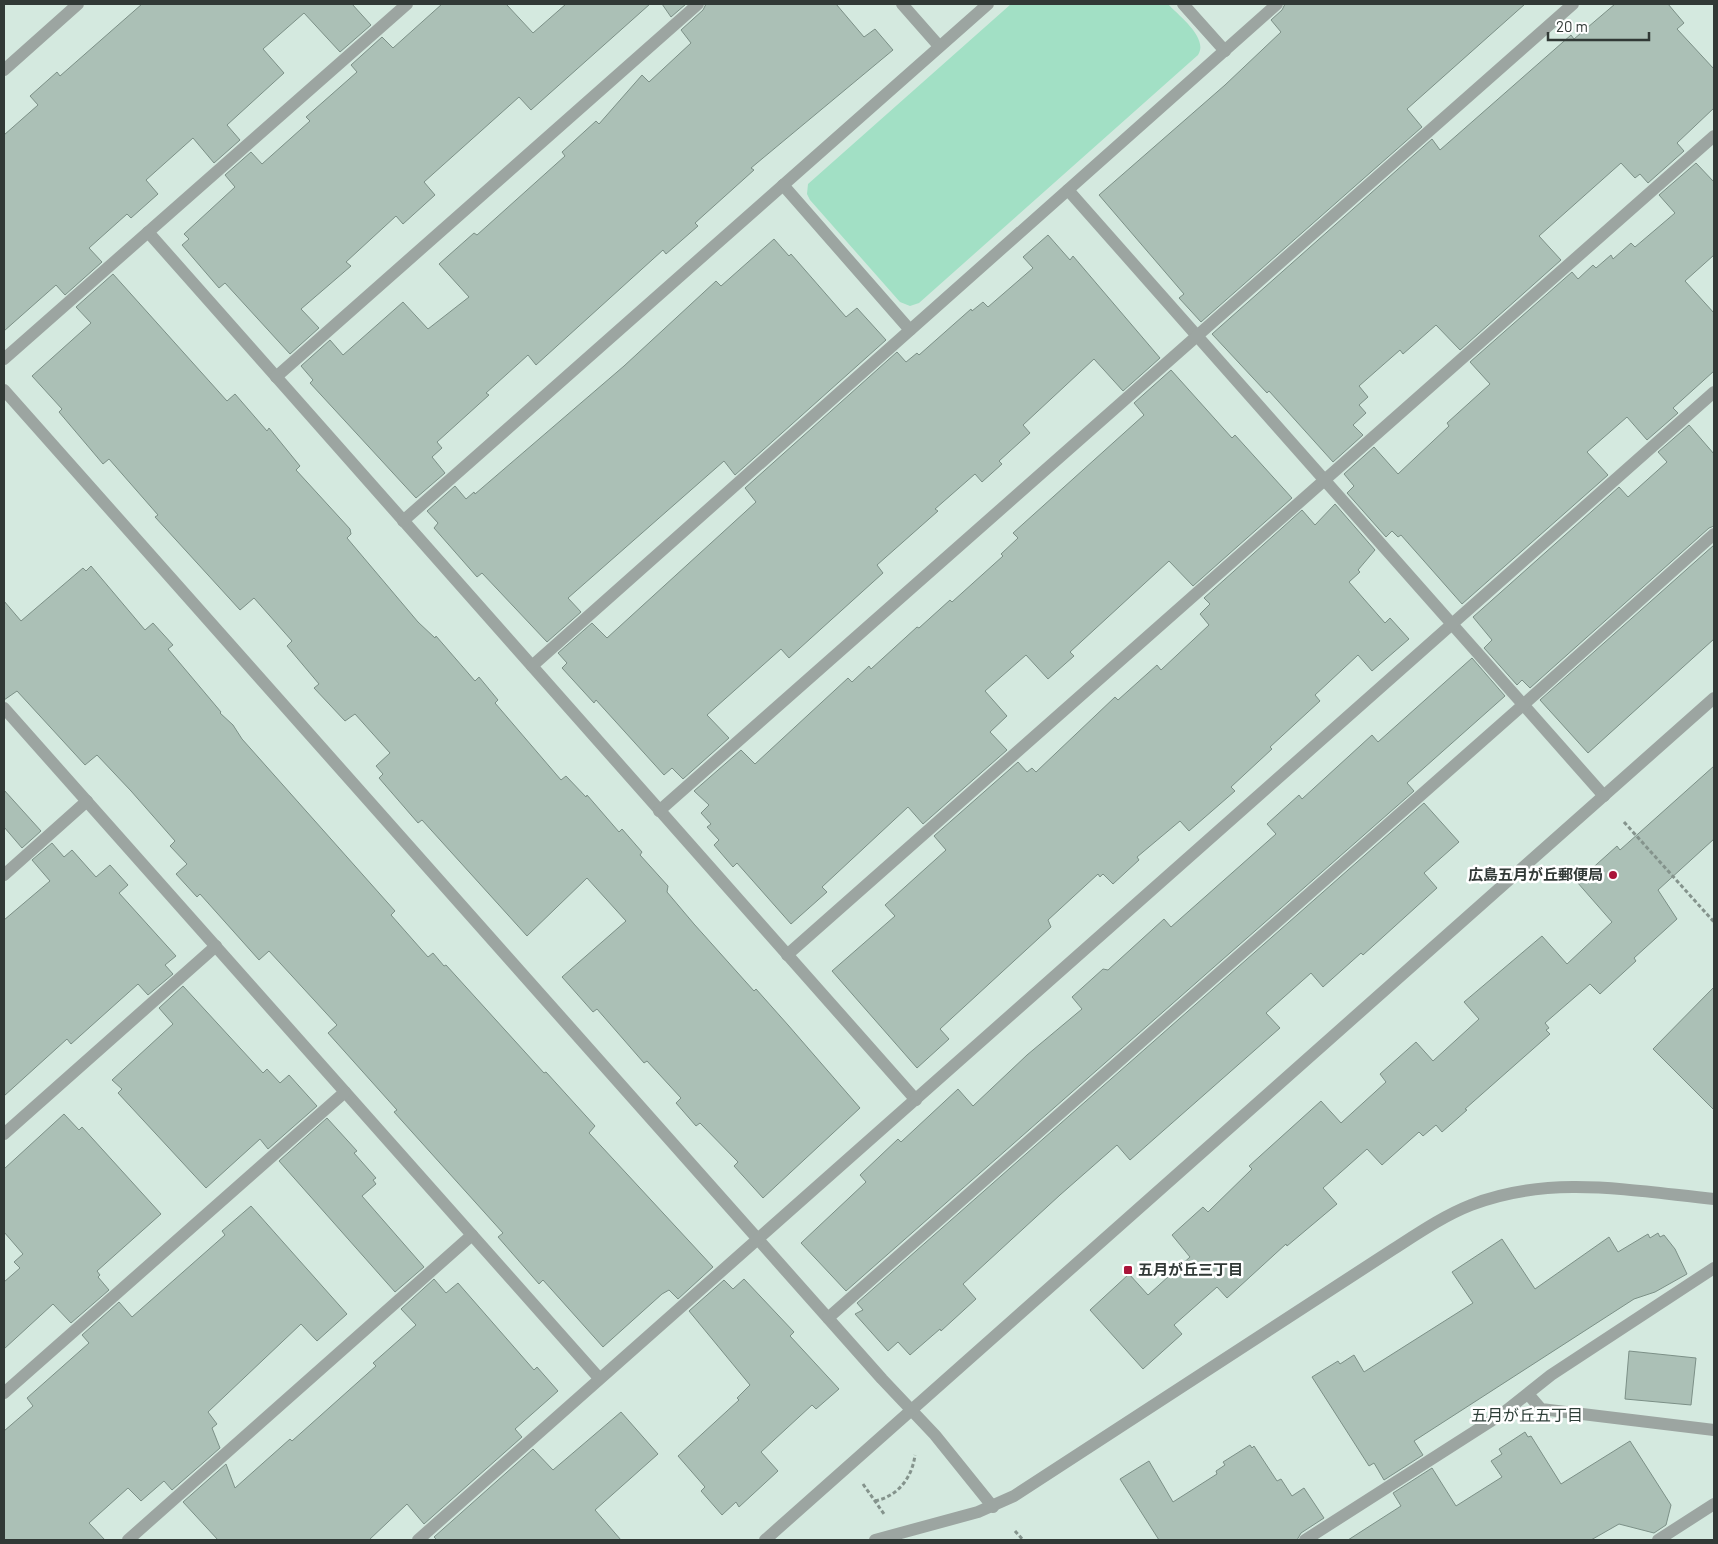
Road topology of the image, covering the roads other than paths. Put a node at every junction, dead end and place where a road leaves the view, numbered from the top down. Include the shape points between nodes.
1 (78, 4) edge
2 (407, 4) edge
3 (698, 4) edge
4 (902, 4) edge
5 (988, 4) edge
6 (1183, 4) edge
7 (1278, 4) edge
8 (1572, 4) edge
9 (939, 46) junction
10 (1225, 51) junction
11 (4, 70) edge
12 (1714, 136) edge
13 (782, 185) junction
14 (1068, 190) junction
15 (148, 232) junction
16 (910, 330) junction
17 (1197, 336) junction
18 (4, 359) edge
19 (276, 377) junction
20 (4, 390) edge
21 (1714, 392) edge
22 (1325, 480) junction
23 (403, 521) junction
24 (1714, 534) edge
25 (1452, 625) junction
26 (532, 666) junction
27 (1714, 698) edge
28 (1523, 706) junction
29 (4, 708) edge
30 (1604, 796) junction
31 (87, 801) junction
32 (659, 811) junction
33 (4, 875) edge
34 (216, 946) junction
35 (787, 955) junction
36 (345, 1092) junction
37 (916, 1100) junction
38 (4, 1134) edge
39 (1714, 1199) edge
40 (472, 1235) junction
41 (759, 1240) junction
42 (1714, 1268) edge
43 (828, 1318) junction
44 (599, 1378) junction
45 (4, 1392) edge
46 (1528, 1394) junction
47 (912, 1410) junction
48 (1714, 1430) edge
49 (1714, 1504) edge
50 (994, 1507) junction
51 (128, 1540) edge
52 (418, 1540) edge
53 (765, 1540) edge
54 (875, 1540) edge
55 (1304, 1540) edge
56 (1658, 1540) edge

1 - 11 street
2 - 15 street
3 - 19 street
4 - 9 street
5 - 9 street
6 - 10 street
7 - 10 street
8 - 17 street
9 - 13 street
10 - 14 street
12 - 22 street
13 - 16 street
13 - 23 street
14 - 16 street
14 - 17 street
15 - 18 street
15 - 19 street
16 - 26 street
17 - 22 street
17 - 32 street
19 - 23 street
20 - 41 street
21 - 25 street
22 - 25 street
22 - 35 street
23 - 26 street
24 - 28 street
25 - 28 street
25 - 37 street
26 - 32 street
27 - 30 street
28 - 30 street
28 - 43 street
29 - 31 street
30 - 47 street
31 - 33 street
31 - 34 street
32 - 35 street
34 - 36 street
34 - 38 street
35 - 37 street
36 - 40 street
36 - 45 street
37 - 41 street
39 - 50 street via 1570,1186 1520,1190 1470,1205 1418,1234
40 - 44 street
40 - 51 street
41 - 43 street
41 - 44 street
42 - 46 street
43 - 47 street
44 - 52 street
46 - 48 street via 1541,1409
46 - 55 street via 1502,1414
47 - 50 street
47 - 53 street
49 - 56 street
50 - 54 street

